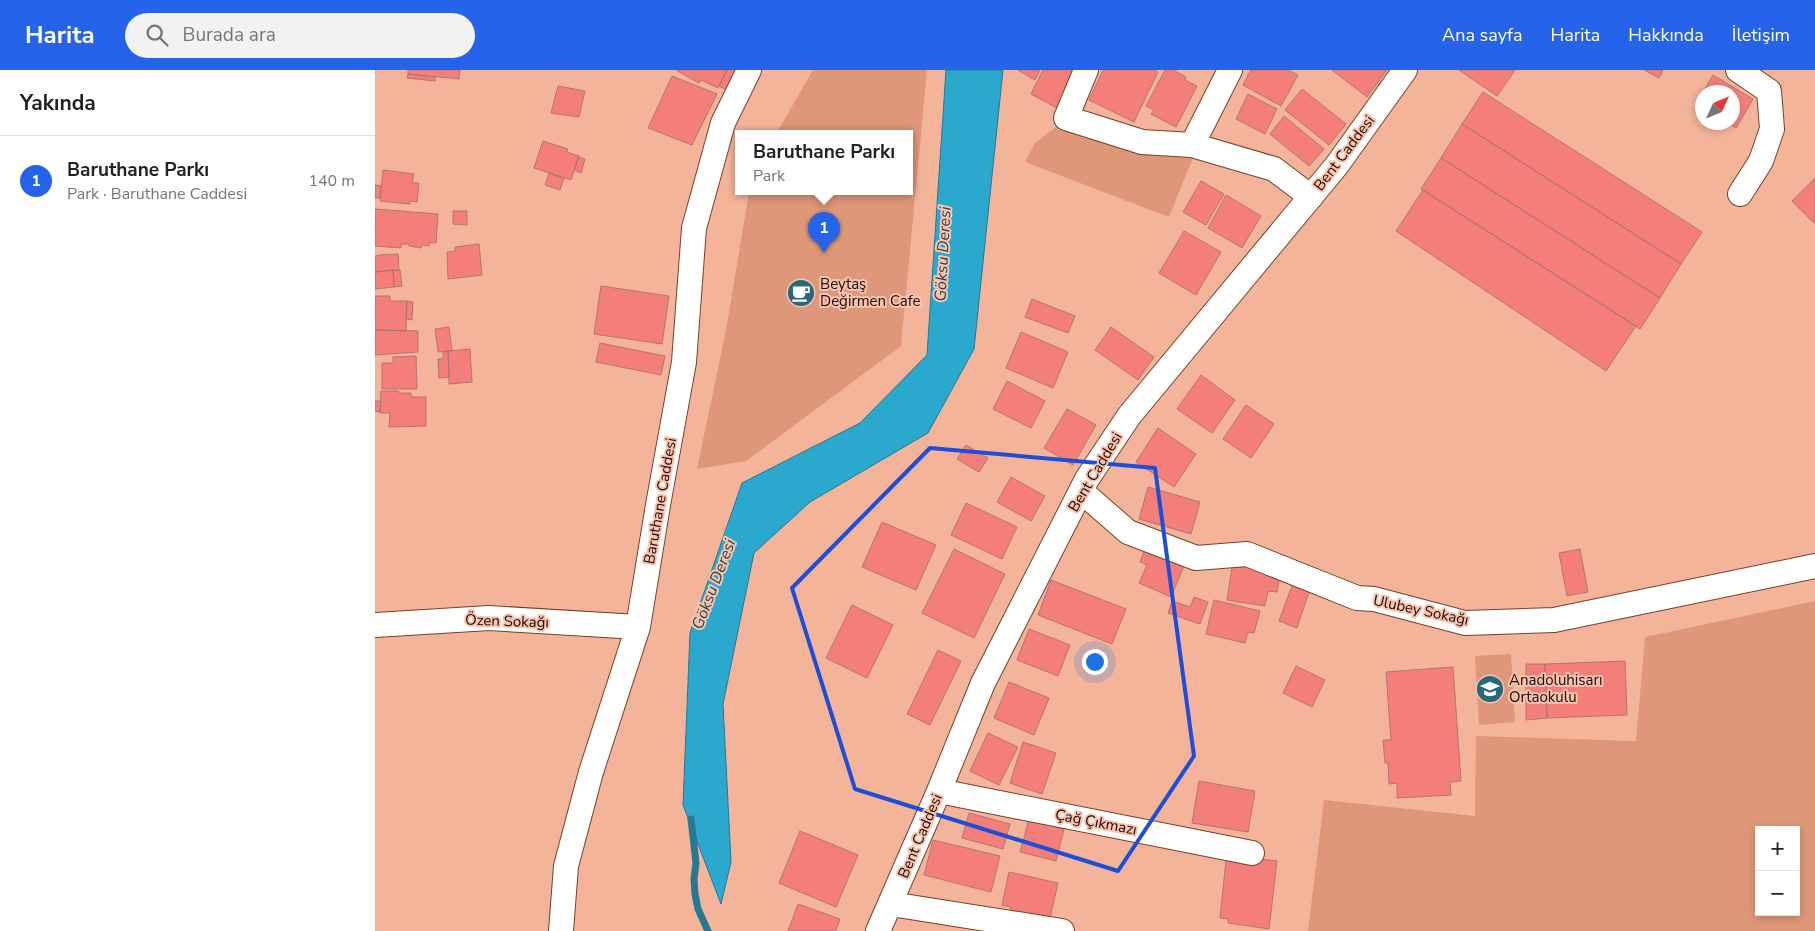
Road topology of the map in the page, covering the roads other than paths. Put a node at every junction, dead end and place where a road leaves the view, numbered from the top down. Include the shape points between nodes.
1 (749, 70) edge
2 (1086, 70) edge
3 (1230, 70) edge
4 (1405, 70) edge
5 (1738, 70) edge
6 (1192, 145) junction
7 (1740, 194) dead end
8 (1311, 197) junction
9 (1081, 491) junction
10 (1815, 566) edge
11 (375, 625) edge
12 (639, 628) junction
13 (939, 791) junction
14 (1252, 853) dead end
15 (891, 904) junction
16 (561, 931) edge
17 (878, 931) edge
18 (1062, 931) edge

1 - 12 street, Baruthane Caddesi via 723,123 694,228 684,362
2 - 6 street via 1066,118 1143,142
3 - 6 street
4 - 8 street, Bent Caddesi
5 - 7 street via 1769,91 1772,129 1761,161
6 - 8 street via 1274,169
8 - 9 street, Bent Caddesi via 1129,416
9 - 10 street, Ulubey Sokağı via 1128,532 1197,558 1247,554 1357,598 1374,599 1465,623 1554,620
9 - 13 street, Bent Caddesi via 983,683
11 - 12 street, Özen Sokağı via 489,618
12 - 16 street, Baruthane Caddesi via 591,772 566,866
13 - 14 street, Çağ Çıkmazı
13 - 15 street, Bent Caddesi
15 - 17 street, Bent Caddesi
15 - 18 street

